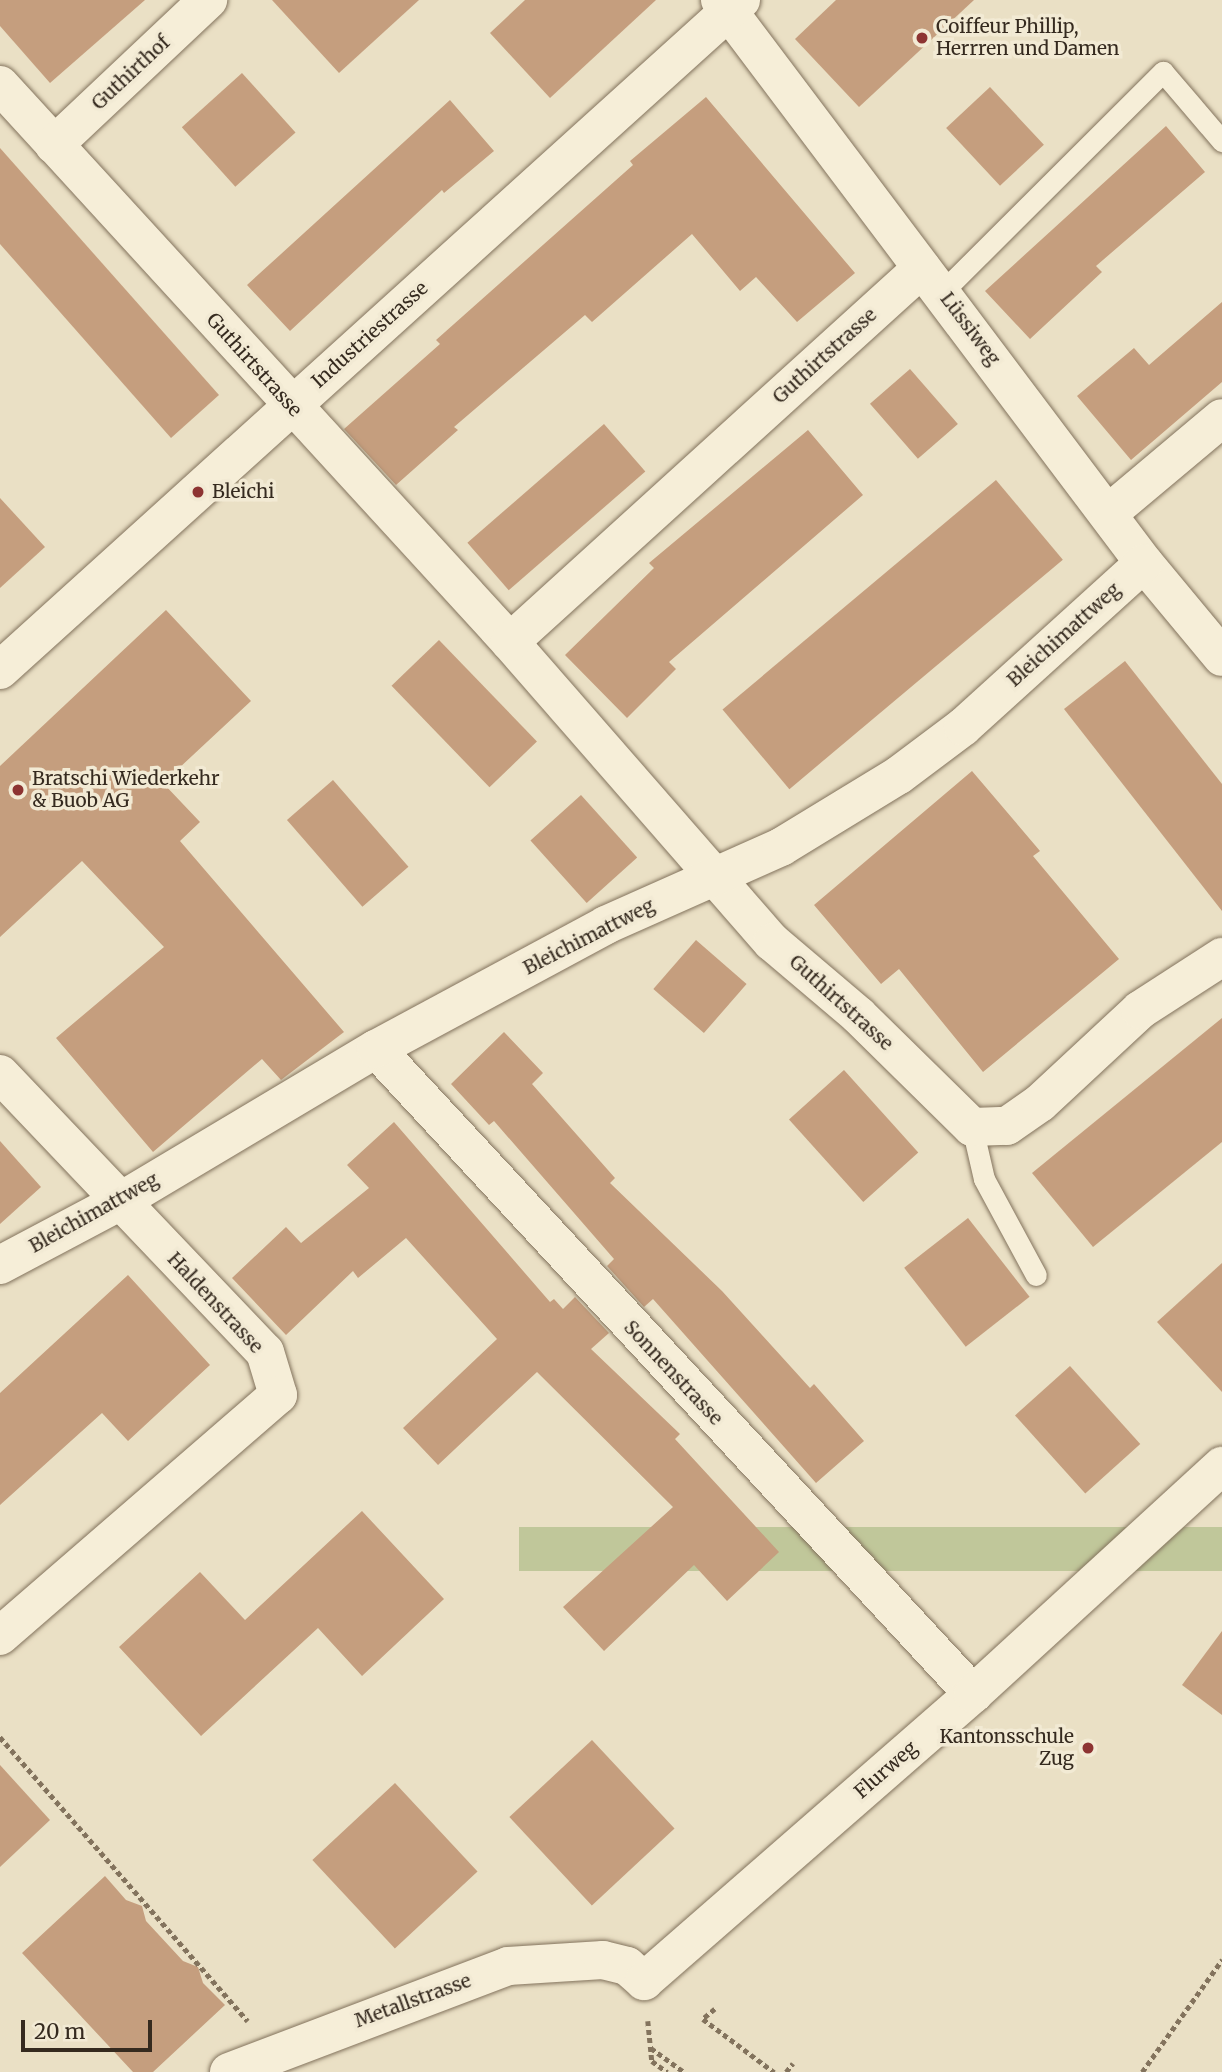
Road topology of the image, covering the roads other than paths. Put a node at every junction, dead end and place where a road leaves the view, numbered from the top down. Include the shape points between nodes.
1 (208, 0) edge
2 (730, 4) edge
3 (0, 85) edge
4 (1222, 141) edge
5 (54, 145) junction
6 (932, 280) junction
7 (291, 406) junction
8 (1222, 418) edge
9 (1110, 512) junction
10 (1144, 564) junction
11 (510, 642) junction
12 (1222, 657) edge
13 (0, 670) edge
14 (712, 877) junction
15 (1222, 957) edge
16 (376, 1049) junction
17 (0, 1073) edge
18 (972, 1127) junction
19 (119, 1202) junction
20 (0, 1265) edge
21 (1035, 1275) dead end
22 (1222, 1466) edge
23 (0, 1636) edge
24 (973, 1694) junction
25 (603, 1960) joint
26 (229, 2072) edge

1 - 5 street, Guthirthof
2 - 6 street, Lüssiweg
2 - 7 street, Industriestrasse
3 - 5 street, Guthirtstrasse
4 - 6 lane via 1163,72
5 - 7 street, Guthirtstrasse
6 - 9 street, Lüssiweg
6 - 11 street, Guthirtstrasse
7 - 11 street, Guthirtstrasse
7 - 13 street, Industriestrasse
8 - 9 street
9 - 10 street, Lüssiweg
10 - 12 street, Lüssiweg
10 - 14 street, Bleichimattweg via 963,727 899,775 781,847
11 - 14 street, Guthirtstrasse
14 - 16 street, Bleichimattweg via 606,925
14 - 18 street, Guthirtstrasse via 772,942 858,1015
15 - 18 street via 1140,1010 1040,1103 1007,1126
16 - 19 street, Bleichimattweg
16 - 24 street, Sonnenstrasse
17 - 19 street, Haldenstrasse
18 - 21 lane via 984,1179
19 - 20 street, Bleichimattweg
19 - 23 street, Haldenstrasse via 265,1352 278,1395
22 - 24 street, Flurweg
24 - 25 street, Flurweg via 644,1981 627,1966
25 - 26 street, Metallstrasse via 508,1966

